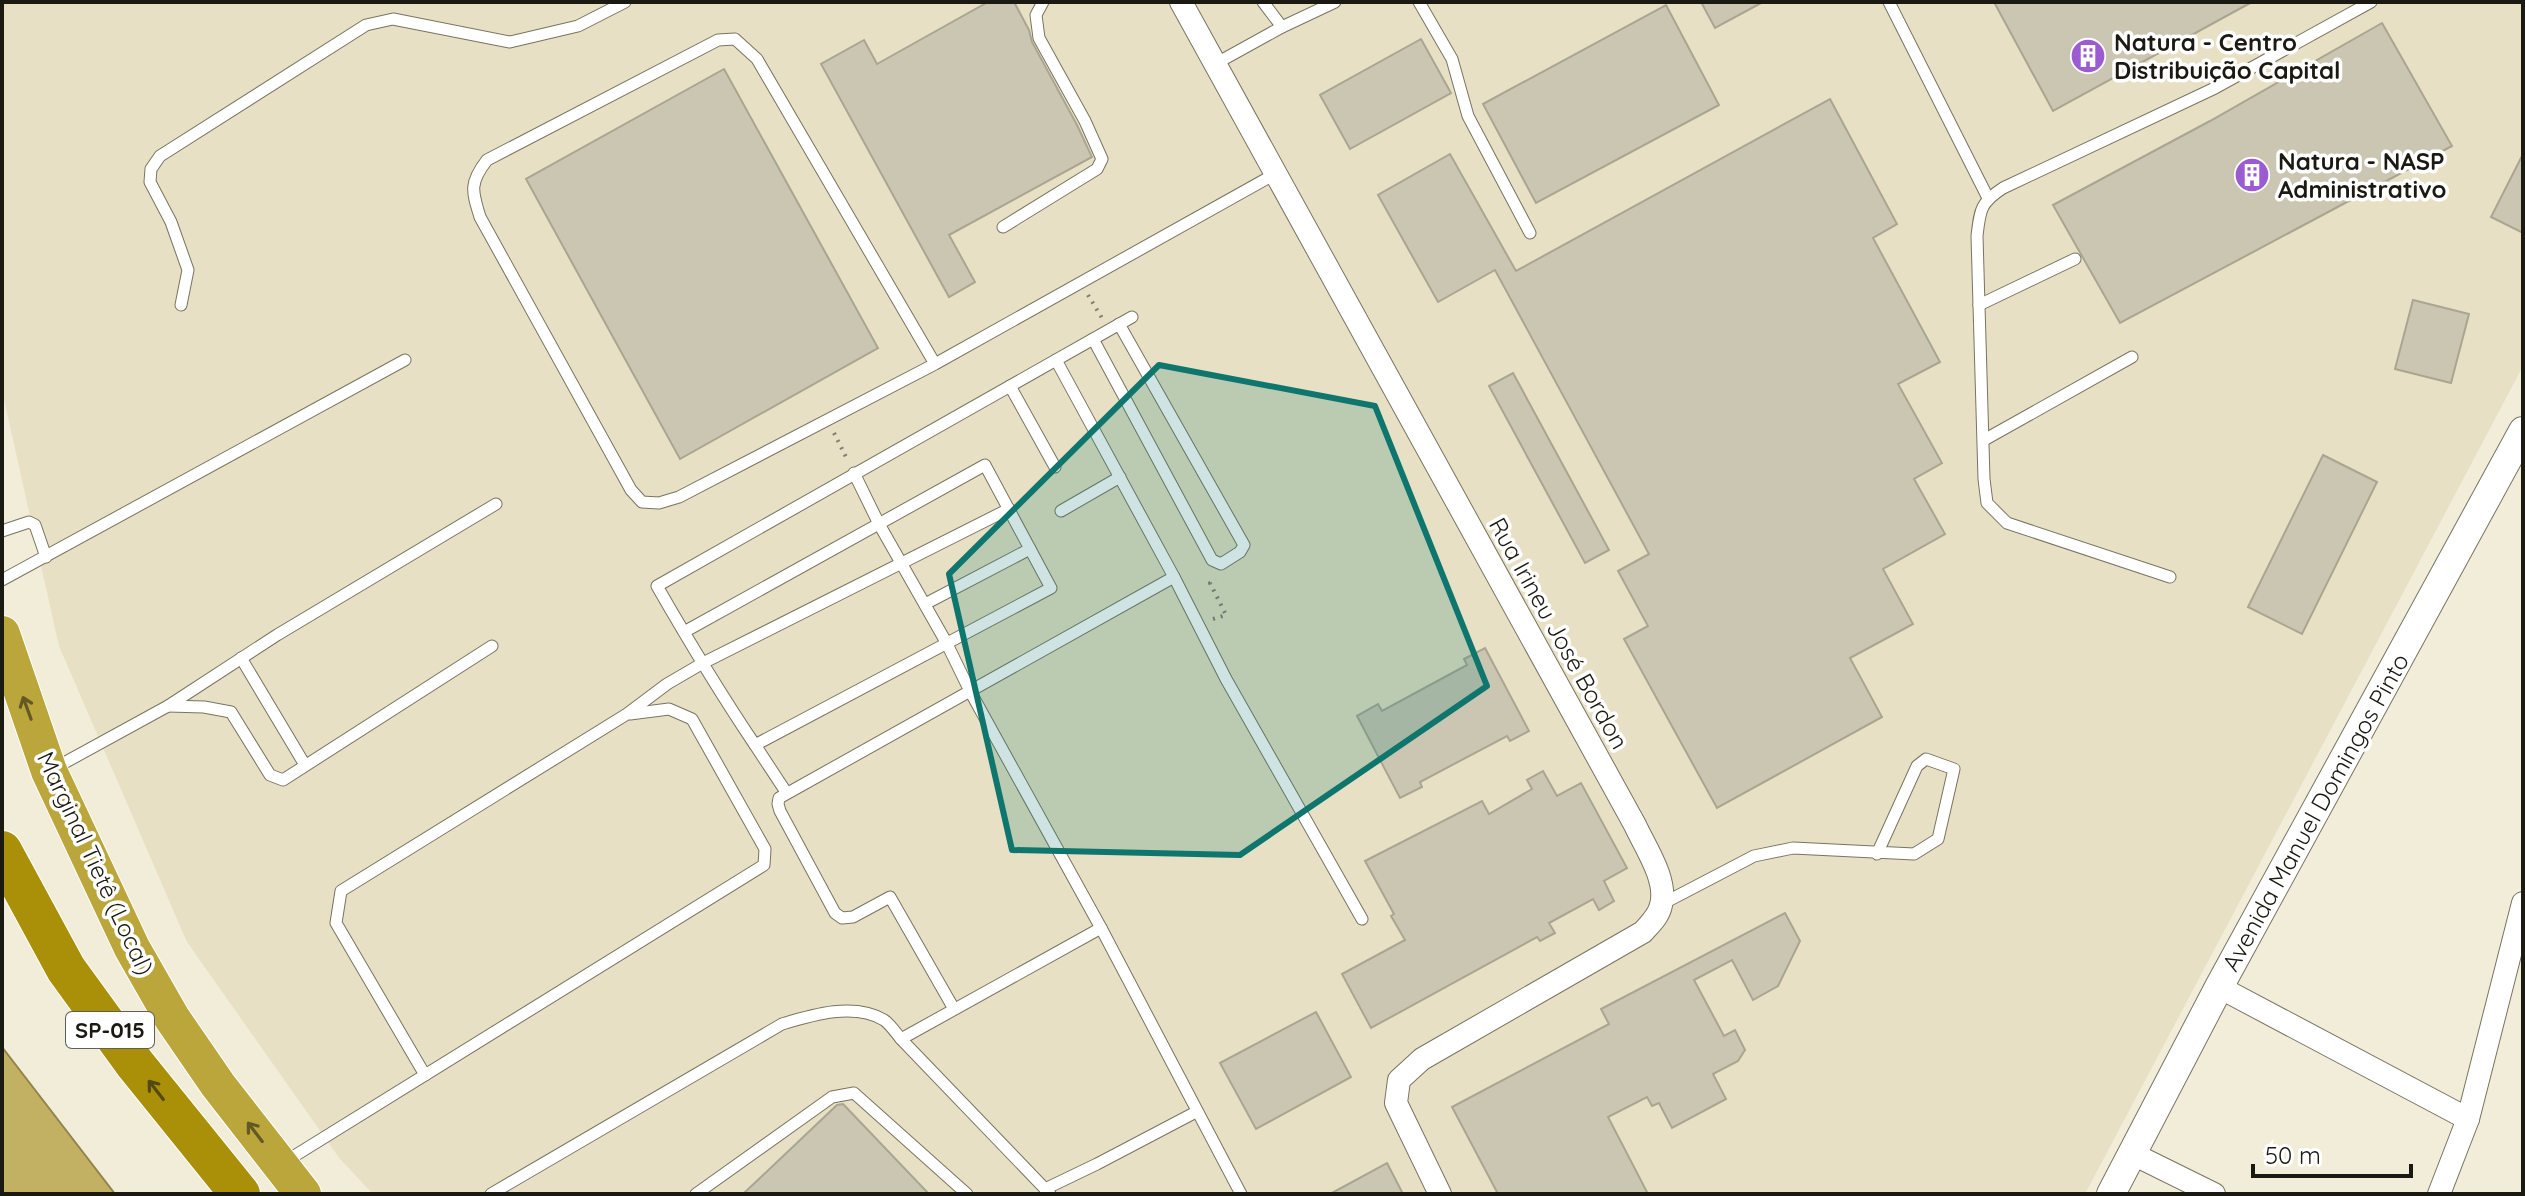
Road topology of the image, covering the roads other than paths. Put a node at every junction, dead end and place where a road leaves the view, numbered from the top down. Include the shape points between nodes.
1 (625, 2) edge
2 (1043, 2) edge
3 (1181, 2) edge
4 (1263, 2) edge
5 (1335, 2) edge
6 (1419, 2) edge
7 (1889, 2) edge
8 (2371, 2) edge
9 (1282, 27) junction
10 (1215, 64) junction
11 (1275, 174) junction
12 (1988, 198) junction
13 (1003, 227) dead end
14 (1530, 233) dead end
15 (2075, 259) dead end
16 (181, 305) dead end
17 (1979, 305) junction
18 (1132, 317) dead end
19 (1114, 327) junction
20 (1093, 339) junction
21 (2132, 357) dead end
22 (405, 360) dead end
23 (1056, 360) junction
24 (935, 364) junction
25 (1010, 386) junction
26 (1984, 440) junction
27 (2520, 447) edge
28 (1055, 467) dead end
29 (854, 473) junction
30 (1120, 477) junction
31 (496, 504) dead end
32 (1009, 509) junction
33 (1061, 511) dead end
34 (879, 524) junction
35 (2, 531) edge
36 (1030, 549) junction
37 (46, 557) junction
38 (902, 563) junction
39 (1174, 577) junction
40 (2170, 577) dead end
41 (2, 580) edge
42 (925, 604) junction
43 (684, 632) junction
44 (2, 634) edge
45 (946, 642) junction
46 (492, 646) dead end
47 (241, 658) junction
48 (703, 663) junction
49 (970, 691) junction
50 (168, 706) junction
51 (627, 714) junction
52 (755, 745) junction
53 (305, 765) junction
54 (49, 771) junction
55 (786, 792) junction
56 (2, 851) edge
57 (1877, 854) junction
58 (2523, 903) edge
59 (1662, 904) junction
60 (1362, 919) dead end
61 (1101, 928) junction
62 (2219, 987) junction
63 (954, 1009) junction
64 (901, 1039) junction
65 (425, 1075) junction
66 (1196, 1112) junction
67 (2468, 1119) junction
68 (2131, 1153) junction
69 (280, 1165) junction
70 (1047, 1191) edge
71 (240, 1194) edge
72 (303, 1194) edge
73 (491, 1194) edge
74 (696, 1194) edge
75 (967, 1194) edge
76 (1241, 1194) edge
77 (1440, 1194) edge
78 (2111, 1194) edge
79 (2214, 1194) edge
80 (2439, 1194) edge

1 - 16 lane via 578,26 510,42 393,19 366,25 160,156 150,182 188,270
2 - 13 lane via 1036,15 1039,38 1102,159 1097,169
3 - 10 street, Rua Irineu José Bordon
4 - 9 lane
5 - 9 lane
6 - 14 lane via 1452,59 1468,116
7 - 12 lane
8 - 12 lane via 2215,88
9 - 10 lane
10 - 11 street, Rua Irineu José Bordon
11 - 24 lane
11 - 59 street, Rua Irineu José Bordon via 1635,825 1656,870
12 - 17 lane via 1980,210 1977,236
15 - 17 lane
17 - 26 lane
18 - 19 lane
19 - 20 lane
19 - 20 lane via 1244,545 1221,564 1212,560
20 - 23 lane
21 - 26 lane
22 - 37 lane
23 - 25 lane
23 - 30 lane
24 - 24 lane via 757,59 735,39 718,40 487,160 475,176 480,217 642,502 679,497
25 - 28 lane
25 - 29 lane
26 - 40 lane via 1987,503 2007,523
27 - 62 street, Avenida Manuel Domingos Pinto
29 - 34 lane
29 - 43 lane via 657,586
30 - 33 lane
30 - 39 lane
31 - 47 lane
32 - 34 lane via 985,465
32 - 36 lane
32 - 38 lane
34 - 38 lane
34 - 43 lane
35 - 37 lane via 29,522 35,525
36 - 42 lane
36 - 45 lane via 1051,588
37 - 41 lane
38 - 42 lane
38 - 48 lane
39 - 49 lane
39 - 60 lane
42 - 45 lane
43 - 48 lane
54 -> 44 highway, Marginal Tietê (Local)
45 - 49 lane
45 - 52 lane
46 - 53 lane
47 - 50 lane
47 - 53 lane
48 - 51 lane
48 - 52 lane
49 - 55 lane
49 - 61 lane
50 - 53 lane via 231,712 270,775 283,780
50 - 54 lane
51 - 65 lane via 341,891 336,923
51 - 65 lane via 669,709 692,719 765,849 764,865
52 - 55 lane
69 -> 54 highway, Marginal Tietê (Local) via 166,1006 132,948
55 - 63 lane via 779,798 780,811 835,913 853,917 890,897
71 -> 56 highway, SP-015 via 66,969
57 - 57 lane via 1914,854 1938,839 1954,769 1926,759 1917,766
57 - 59 lane via 1793,848 1754,856
58 - 67 street
59 - 77 street via 1649,926 1628,943 1422,1059 1399,1080 1396,1103
61 - 63 lane
61 - 66 lane
62 - 67 street
62 - 68 street, Avenida Manuel Domingos Pinto
63 - 64 lane
64 - 70 lane
64 - 73 lane via 885,1020 854,1013 824,1011 782,1024
65 - 69 lane
66 - 70 lane
66 - 76 lane
67 - 80 street
68 - 78 street, Avenida Manuel Domingos Pinto
68 - 79 street
69 - 72 highway, Marginal Tietê (Local)
74 - 75 lane via 832,1097 854,1093

